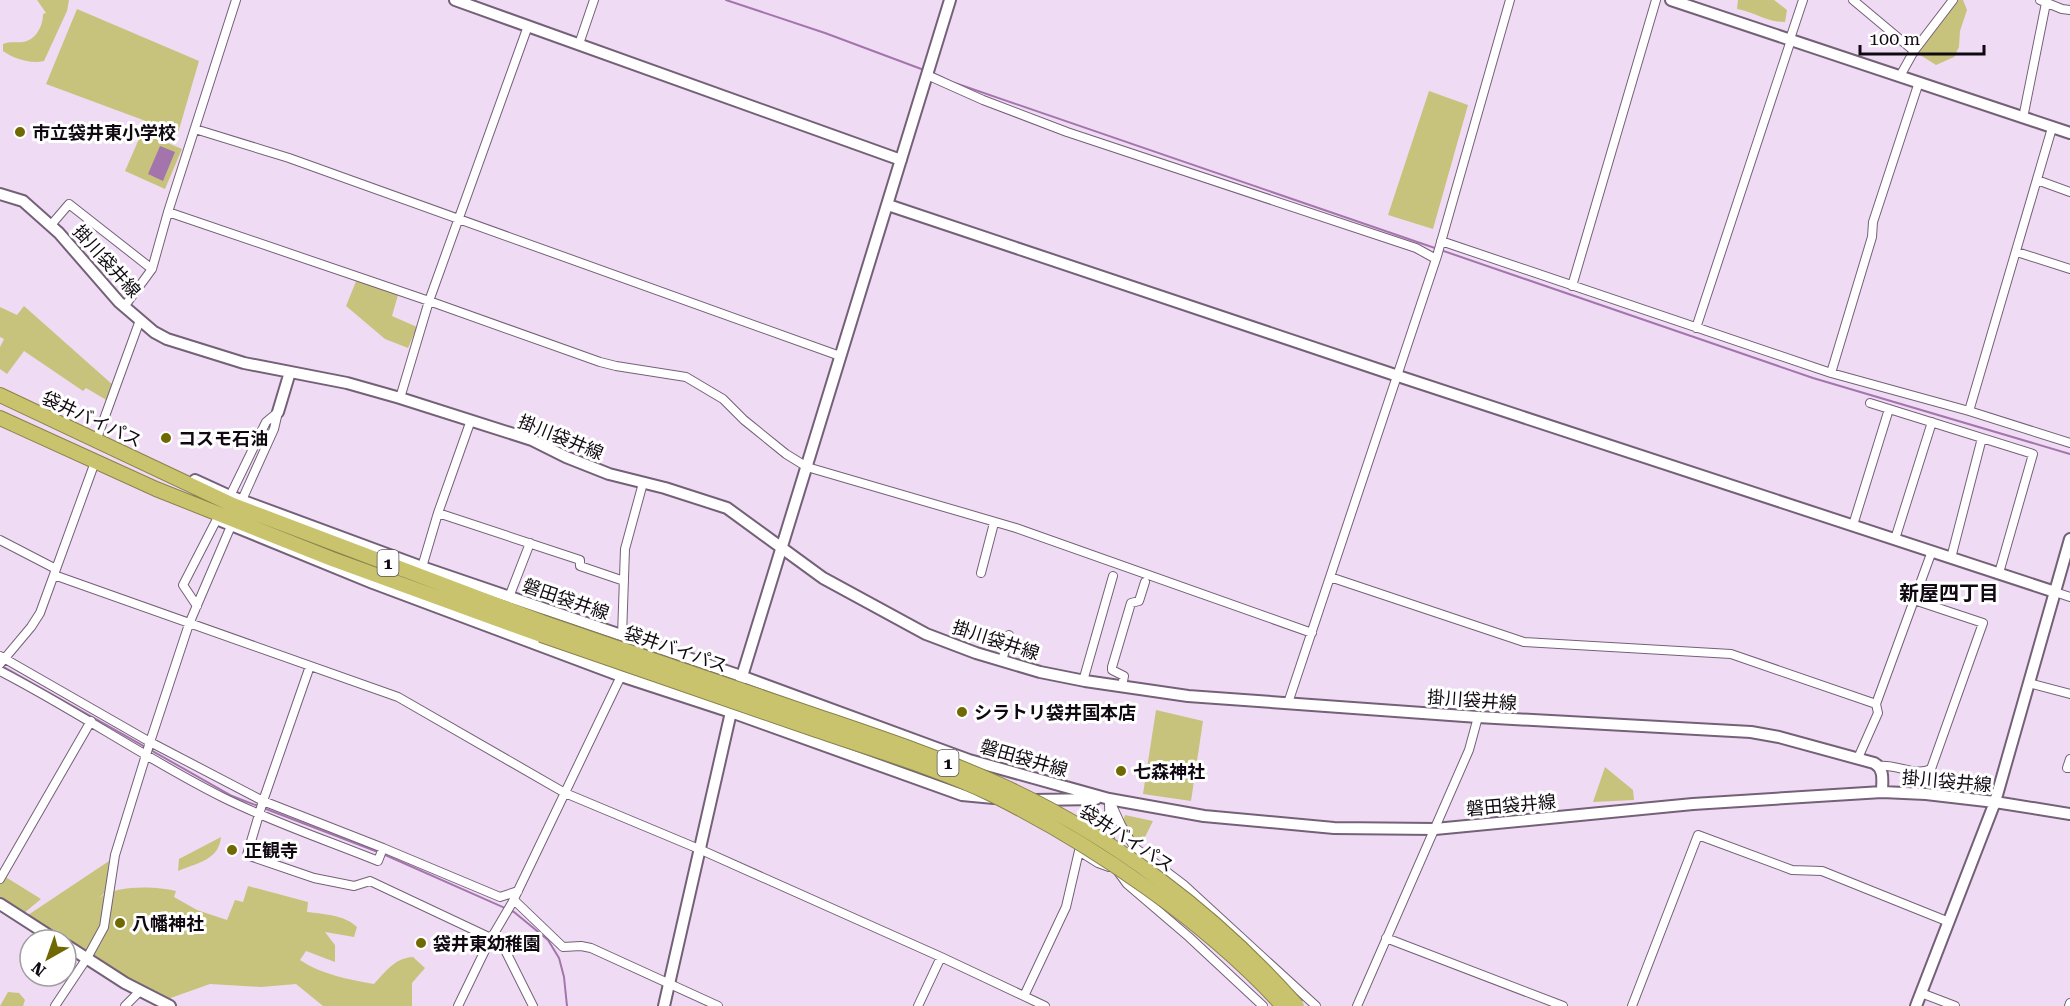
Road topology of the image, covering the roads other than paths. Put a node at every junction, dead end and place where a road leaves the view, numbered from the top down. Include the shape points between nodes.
1 (236, 0) edge
2 (455, 0) edge
3 (594, 0) edge
4 (950, 0) edge
5 (1510, 0) edge
6 (1656, 0) edge
7 (1671, 0) edge
8 (1803, 0) edge
9 (1953, 0) edge
10 (2055, 0) edge
11 (2043, 1) edge
12 (1859, 2) edge
13 (2070, 8) edge
14 (528, 26) junction
15 (1790, 39) junction
16 (579, 44) junction
17 (1914, 51) junction
18 (927, 75) junction
19 (1900, 76) junction
20 (1919, 82) junction
21 (2023, 118) junction
22 (2052, 128) junction
23 (195, 129) junction
24 (2070, 134) edge
25 (901, 160) junction
26 (2037, 180) junction
27 (2070, 192) edge
28 (0, 194) edge
29 (888, 205) junction
30 (168, 212) junction
31 (459, 219) junction
32 (51, 225) junction
33 (1441, 242) junction
34 (2017, 252) junction
35 (1437, 257) junction
36 (2070, 269) edge
37 (152, 270) junction
38 (1572, 286) junction
39 (429, 301) junction
40 (124, 307) junction
41 (140, 320) junction
42 (1696, 328) junction
43 (840, 356) junction
44 (290, 372) junction
45 (1831, 373) junction
46 (1398, 376) junction
47 (0, 395) edge
48 (400, 398) junction
49 (1870, 403) dead end
50 (1889, 409) junction
51 (1969, 411) junction
52 (278, 412) junction
53 (0, 418) edge
54 (471, 420) junction
55 (1932, 422) junction
56 (1982, 438) junction
57 (96, 441) junction
58 (2070, 443) edge
59 (95, 462) junction
60 (152, 467) junction
61 (807, 467) junction
62 (643, 483) junction
63 (154, 488) junction
64 (230, 496) junction
65 (242, 500) junction
66 (438, 513) junction
67 (217, 519) junction
68 (994, 523) junction
69 (1853, 525) junction
70 (231, 526) junction
71 (1895, 539) junction
72 (2070, 539) edge
73 (0, 540) edge
74 (530, 543) junction
75 (782, 549) junction
76 (1932, 551) junction
77 (1951, 558) junction
78 (422, 567) junction
79 (55, 572) junction
80 (981, 573) dead end
81 (1999, 573) junction
82 (1113, 576) dead end
83 (1330, 577) junction
84 (624, 581) junction
85 (1145, 582) dead end
86 (2055, 592) junction
87 (509, 597) junction
88 (2070, 597) edge
89 (1914, 600) junction
90 (197, 606) junction
91 (189, 624) junction
92 (542, 628) junction
93 (1312, 633) junction
94 (1010, 634) dead end
95 (622, 636) junction
96 (1, 659) edge
97 (1002, 661) junction
98 (310, 666) junction
99 (0, 671) edge
100 (621, 676) junction
101 (741, 676) junction
102 (1083, 681) junction
103 (2029, 683) junction
104 (1122, 686) junction
105 (2070, 694) edge
106 (1288, 703) junction
107 (1876, 704) junction
108 (731, 712) junction
109 (1478, 717) junction
110 (91, 721) junction
111 (148, 749) junction
112 (1858, 759) junction
113 (1880, 766) junction
114 (1882, 792) junction
115 (565, 793) junction
116 (1108, 799) junction
117 (1995, 802) junction
118 (261, 807) junction
119 (2070, 814) edge
120 (1435, 829) junction
121 (699, 849) junction
122 (381, 852) junction
123 (1116, 869) junction
124 (0, 879) edge
125 (518, 891) junction
126 (513, 902) junction
127 (0, 904) edge
128 (1949, 922) junction
129 (37, 928) edge
130 (491, 938) junction
131 (1386, 938) junction
132 (78, 952) edge
133 (941, 957) junction
134 (87, 958) junction
135 (669, 984) junction
136 (140, 991) junction
137 (1921, 993) junction
138 (1024, 996) junction
139 (1362, 996) junction
140 (55, 1006) edge
141 (125, 1006) edge
142 (170, 1006) edge
143 (458, 1006) edge
144 (533, 1006) edge
145 (664, 1006) edge
146 (718, 1006) edge
147 (918, 1006) edge
148 (1045, 1006) edge
149 (1263, 1006) edge
150 (1283, 1006) edge
151 (1297, 1006) edge
152 (1316, 1006) edge
153 (1357, 1006) edge
154 (1363, 1006) edge
155 (1563, 1006) edge
156 (1632, 1006) edge
157 (1916, 1006) edge
158 (1955, 1006) edge

1 - 23 street
2 - 14 main road
3 - 16 street
4 - 18 main road
5 - 33 street
6 - 38 street
7 - 15 main road
8 - 15 street
9 - 17 street
10 - 13 street
11 - 13 street
11 - 21 street
12 - 17 street
14 - 16 main road
14 - 31 street
15 - 19 main road
15 - 42 street
16 - 25 main road
17 - 19 street
18 - 25 main road
18 - 35 street via 1068,132
19 - 20 main road
20 - 21 main road
20 - 45 street via 1873,222 1872,237
21 - 22 main road
22 - 24 main road
22 - 26 street
23 - 30 street
23 - 31 street
25 - 29 main road
26 - 27 street
26 - 34 street
28 - 32 main road, 掛川袋井線 via 23,201
29 - 43 main road
29 - 46 main road
30 - 37 street
30 - 39 street
31 - 39 street
31 - 43 street
32 - 37 street via 69,204
32 - 40 main road, 掛川袋井線
33 - 35 street
33 - 38 street
34 - 36 street
34 - 51 street
35 - 46 street
37 - 40 street
38 - 42 street
39 - 48 street
39 - 61 street via 600,362 686,377 723,399 769,441
40 - 41 main road, 掛川袋井線
41 - 44 main road, 掛川袋井線 via 168,339 244,363
41 - 57 street
42 - 45 street
43 - 61 main road
44 - 48 main road, 掛川袋井線
44 - 52 main road
45 - 51 street
46 - 69 main road
46 - 83 street
47 - 57 highway, 袋井バイパス / 1
48 - 54 main road, 掛川袋井線
49 - 50 street
50 - 55 street
50 - 69 street
51 - 58 street
52 - 64 street via 266,422
52 - 65 street
53 - 59 highway, 袋井バイパス / 1
54 - 62 main road, 掛川袋井線 via 532,440 609,474
54 - 66 street
55 - 56 street
55 - 71 street
56 - 77 street
56 - 81 street via 2033,454
57 - 60 highway, 袋井バイパス / 1
59 - 63 highway, 袋井バイパス / 1
59 - 79 street
60 - 64 main road, 磐田袋井線 via 178,472
60 - 92 highway, 袋井バイパス / 1 via 233,505
61 - 68 street
61 - 75 main road
62 - 75 main road, 掛川袋井線 via 727,508
62 - 84 street via 625,549
63 - 67 main road, 磐田袋井線
63 - 92 highway, 袋井バイパス / 1 via 332,559
64 - 65 main road, 磐田袋井線
65 - 78 main road, 磐田袋井線
66 - 74 street
66 - 78 street
67 - 70 main road, 磐田袋井線
67 - 90 street via 183,585
68 - 80 street
68 - 93 street
69 - 71 main road
70 - 90 street
70 - 100 main road, 磐田袋井線
71 - 76 main road
72 - 86 main road
73 - 79 street
74 - 84 street
74 - 87 street
75 - 97 main road, 掛川袋井線 via 823,578 917,629
75 - 101 main road
76 - 77 main road
76 - 89 street
77 - 81 main road
78 - 87 main road, 磐田袋井線
79 - 91 street
79 - 96 street via 40,613
81 - 86 main road
82 - 102 street
83 - 93 street
83 - 107 street via 1524,642 1731,654
84 - 95 street
85 - 104 street via 1139,601 1131,603 1112,667 1124,676
86 - 88 street
86 - 103 main road
87 - 95 main road, 磐田袋井線
89 - 107 street
89 - 113 street via 1983,623 1931,769 1925,773
90 - 91 street
91 - 98 street
91 - 111 street
92 - 150 highway, 袋井バイパス / 1, bridge via 990,794 1086,847 1174,907 1241,963
92 - 151 highway, 袋井バイパス / 1, bridge via 924,753 1015,792 1145,869 1249,956
93 - 106 street
94 - 97 street
95 - 101 main road, 磐田袋井線
96 - 111 street
97 - 102 main road, 掛川袋井線
98 - 115 street via 398,697
98 - 118 street
99 - 110 street
100 - 108 main road, 磐田袋井線
100 - 115 street
101 - 108 main road
101 - 116 main road, 磐田袋井線 via 969,760
102 - 104 main road, 掛川袋井線
103 - 105 street
103 - 117 main road
104 - 106 main road, 掛川袋井線 via 1188,696
106 - 109 main road, 掛川袋井線
107 - 112 street via 1878,713
108 - 116 main road, 磐田袋井線 via 962,795 1026,800
108 - 121 main road
109 - 112 main road, 掛川袋井線 via 1751,732
109 - 120 street via 1469,750
110 - 111 street
110 - 124 street
111 - 118 street
111 - 118 street via 221,797
111 - 134 street via 115,855 104,927
112 - 113 main road, 掛川袋井線
113 - 114 main road, 掛川袋井線
114 - 117 main road, 掛川袋井線
114 - 120 main road, 磐田袋井線 via 1693,804
115 - 121 street
115 - 125 street
116 - 120 main road, 磐田袋井線 via 1254,822
116 - 123 street via 1110,847
116 - 152 street via 1134,847 1184,885
117 - 119 main road, 掛川袋井線
117 - 128 main road
118 - 122 street
118 - 122 street via 378,861
118 - 130 street via 247,855 314,878 354,886 370,881
120 - 131 street
121 - 133 street
121 - 135 main road
122 - 125 street via 500,897
123 - 138 street via 1079,851 1066,907
123 - 149 street via 1127,884
125 - 126 street
126 - 130 street
126 - 135 street via 563,947 591,948
127 - 129 main road
128 - 137 main road
128 - 156 street via 1822,871 1792,870 1698,835
130 - 143 street
130 - 144 street via 504,948
131 - 139 street
131 - 155 street
132 - 134 main road
133 - 138 street
133 - 147 street
134 - 136 main road
134 - 140 street
135 - 145 main road
135 - 146 street
136 - 141 street
136 - 142 main road
137 - 157 main road
137 - 158 street
138 - 148 street
139 - 153 street
139 - 154 street

